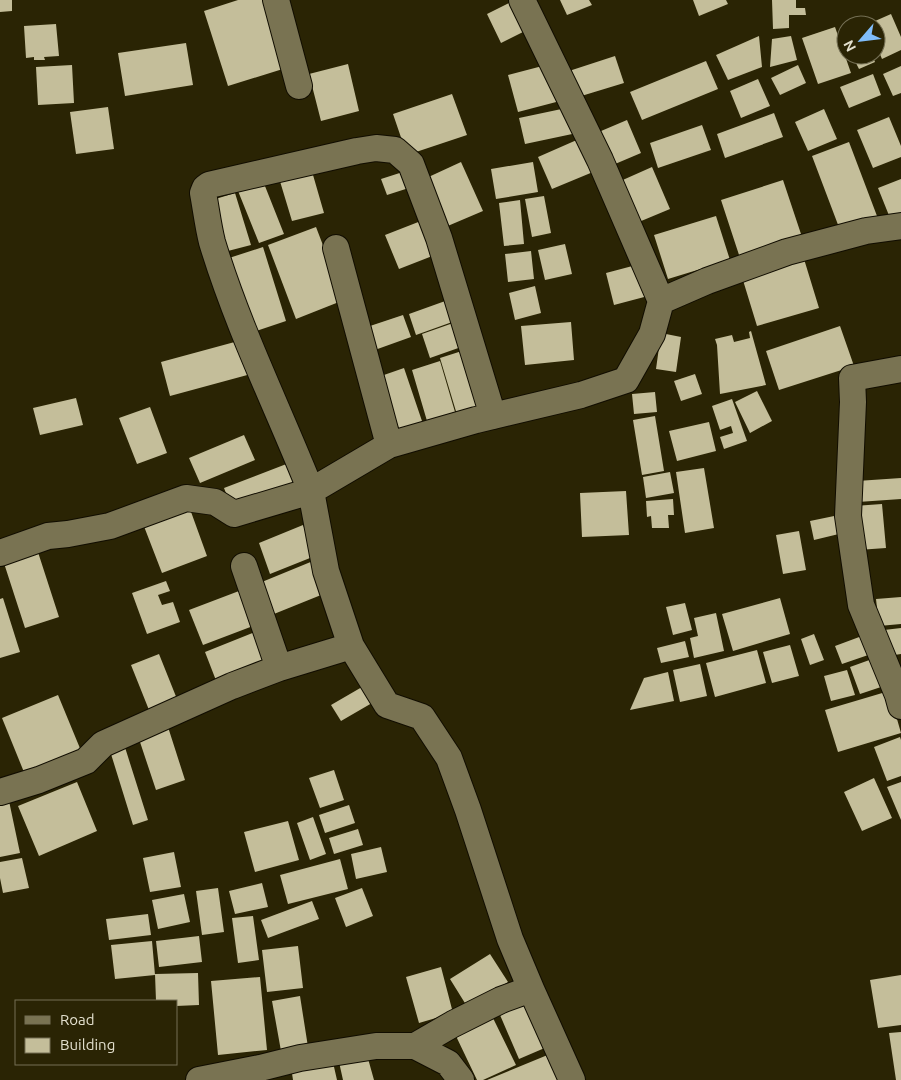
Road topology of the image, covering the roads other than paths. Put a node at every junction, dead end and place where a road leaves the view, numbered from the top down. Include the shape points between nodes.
1 (276, 0) edge
2 (522, 0) edge
3 (299, 86) dead end
4 (901, 226) edge
5 (336, 248) dead end
6 (660, 301) junction
7 (901, 369) edge
8 (493, 416) junction
9 (389, 445) junction
10 (311, 491) junction
11 (0, 553) edge
12 (244, 566) dead end
13 (350, 646) junction
14 (279, 668) junction
15 (901, 706) edge
16 (0, 792) edge
17 (531, 989) junction
18 (415, 1046) junction
19 (278, 1072) edge
20 (199, 1080) edge
21 (461, 1080) edge
22 (572, 1080) edge

1 - 3 street
2 - 6 street via 600,160
4 - 6 street via 866,231 787,252
5 - 9 street
6 - 8 street via 652,334 626,380 581,395
7 - 15 street via 852,378 854,402 848,516 861,605
8 - 9 street
8 - 10 street via 439,238 411,164 394,150 357,151 208,185 203,193 212,240 227,287
9 - 10 street
10 - 11 street via 234,514 215,502 186,498 110,526 48,536
10 - 13 street via 326,571
12 - 14 street
13 - 14 street
13 - 17 street via 388,705 422,717 450,758 510,939
14 - 16 street via 102,744 86,761
17 - 18 street via 501,1000
17 - 22 street
18 - 19 street via 376,1046 300,1058
18 - 21 street via 448,1063
19 - 20 street via 260,1068

